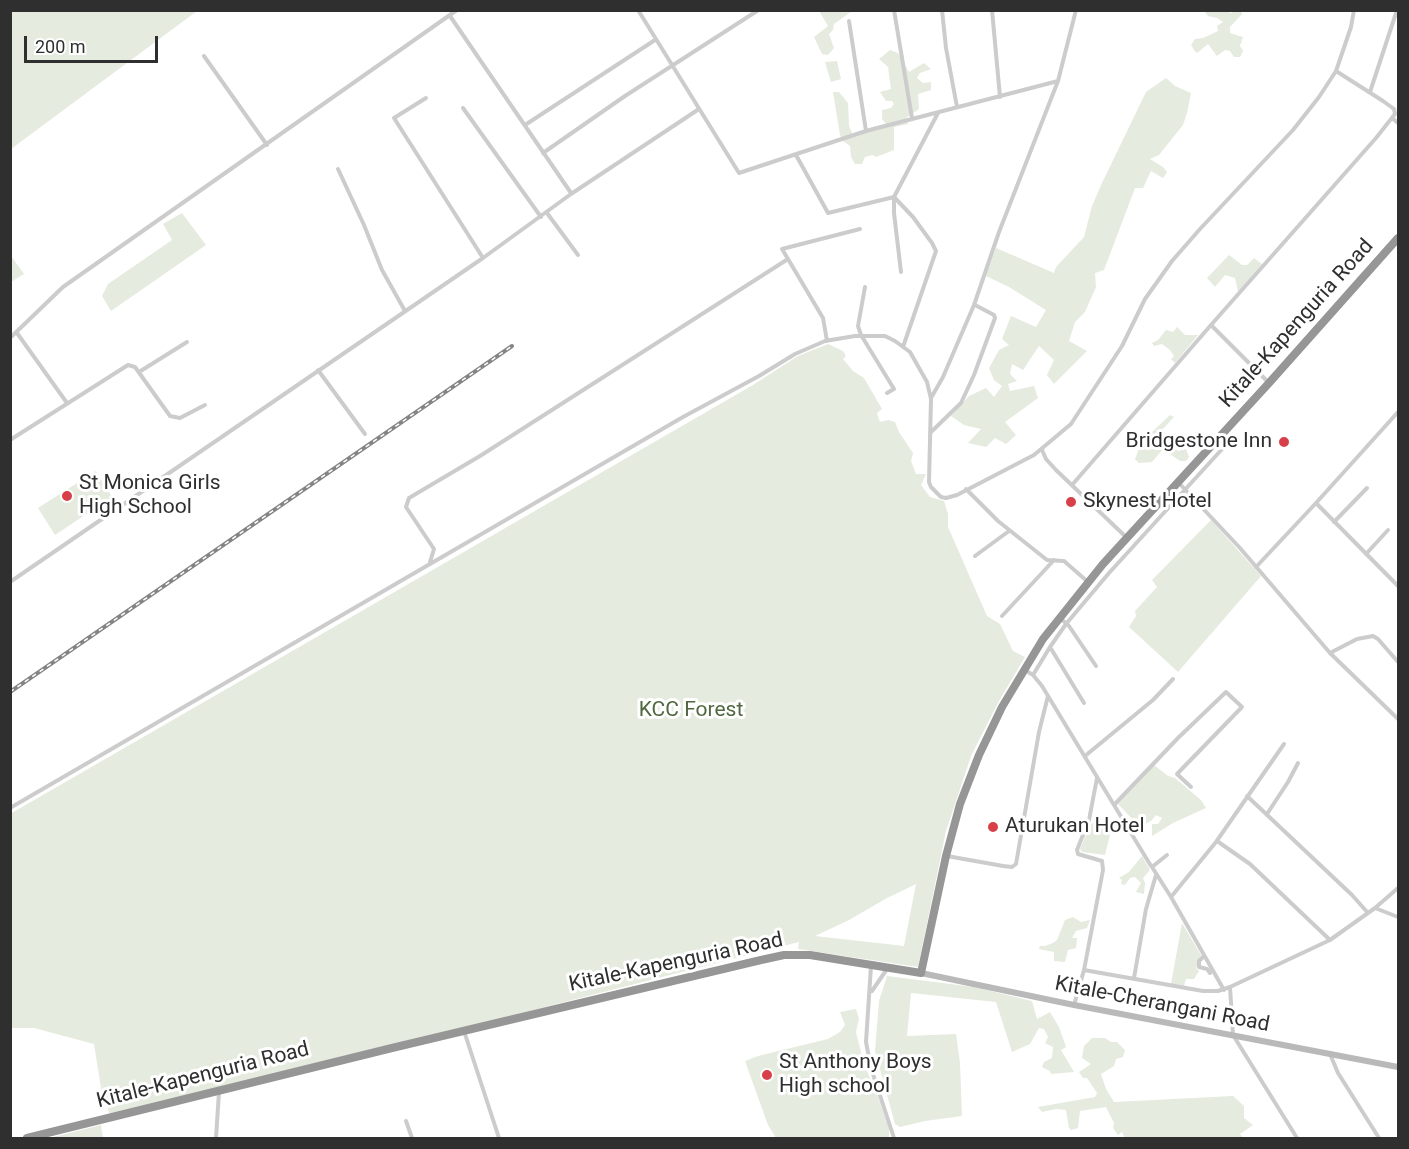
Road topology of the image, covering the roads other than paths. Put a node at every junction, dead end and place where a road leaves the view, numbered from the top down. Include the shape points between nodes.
1 (457, 10) edge
2 (638, 10) edge
3 (894, 10) edge
4 (942, 10) edge
5 (992, 10) edge
6 (1076, 10) edge
7 (1354, 10) edge
8 (1397, 10) edge
9 (757, 11) edge
10 (450, 16) junction
11 (849, 21) dead end
12 (655, 40) junction
13 (204, 56) dead end
14 (672, 66) junction
15 (1336, 71) junction
16 (1058, 81) junction
17 (1370, 92) junction
18 (1000, 97) junction
19 (426, 98) dead end
20 (463, 108) dead end
21 (957, 108) junction
22 (699, 109) junction
23 (938, 112) junction
24 (912, 118) junction
25 (1392, 118) junction
26 (1398, 123) edge
27 (525, 125) junction
28 (866, 130) junction
29 (267, 145) junction
30 (543, 153) junction
31 (796, 155) junction
32 (338, 169) dead end
33 (571, 194) junction
34 (894, 197) junction
35 (547, 213) junction
36 (541, 217) junction
37 (860, 229) dead end
38 (1398, 238) edge
39 (579, 255) dead end
40 (483, 258) junction
41 (788, 259) junction
42 (901, 272) dead end
43 (865, 287) dead end
44 (975, 305) junction
45 (405, 311) junction
46 (1211, 324) junction
47 (16, 333) junction
48 (861, 335) junction
49 (10, 338) edge
50 (827, 340) junction
51 (187, 342) dead end
52 (903, 347) junction
53 (318, 370) junction
54 (139, 372) junction
55 (1269, 383) junction
56 (887, 393) dead end
57 (931, 399) junction
58 (67, 403) junction
59 (205, 405) dead end
60 (1398, 412) edge
61 (364, 434) dead end
62 (929, 434) junction
63 (1234, 436) dead end
64 (10, 440) edge
65 (1042, 450) junction
66 (1178, 481) junction
67 (1072, 485) junction
68 (1367, 488) dead end
69 (966, 489) junction
70 (1185, 489) junction
71 (1316, 503) junction
72 (1334, 522) junction
73 (1388, 530) dead end
74 (1009, 531) junction
75 (1127, 538) junction
76 (1366, 554) junction
77 (975, 556) dead end
78 (1055, 560) junction
79 (430, 563) junction
80 (1256, 567) junction
81 (10, 582) edge
82 (1089, 582) junction
83 (1398, 586) edge
84 (1002, 616) dead end
85 (1063, 621) junction
86 (1050, 648) junction
87 (1330, 653) junction
88 (1398, 662) edge
89 (1096, 666) dead end
90 (1025, 669) junction
91 (1033, 675) junction
92 (1173, 679) dead end
93 (1048, 695) junction
94 (1084, 703) dead end
95 (1398, 719) edge
96 (1284, 744) dead end
97 (1085, 756) junction
98 (1298, 763) dead end
99 (1097, 778) junction
100 (1191, 787) dead end
101 (1247, 796) junction
102 (1114, 806) junction
103 (10, 808) edge
104 (1267, 814) junction
105 (1216, 841) junction
106 (1167, 855) dead end
107 (946, 856) junction
108 (1152, 867) junction
109 (1156, 875) junction
110 (1398, 888) edge
111 (1171, 897) junction
112 (1375, 908) junction
113 (1368, 913) junction
114 (1398, 917) edge
115 (1330, 940) junction
116 (1204, 956) junction
117 (871, 966) junction
118 (887, 969) junction
119 (1084, 970) junction
120 (921, 973) junction
121 (1210, 973) dead end
122 (1134, 978) junction
123 (1230, 987) junction
124 (1224, 990) junction
125 (870, 994) junction
126 (1074, 1005) junction
127 (464, 1031) junction
128 (1233, 1035) junction
129 (1329, 1054) junction
130 (1398, 1067) edge
131 (219, 1091) junction
132 (406, 1121) dead end
133 (27, 1138) edge
134 (216, 1138) edge
135 (412, 1138) edge
136 (499, 1138) edge
137 (894, 1138) edge
138 (1297, 1138) edge
139 (1379, 1138) edge

1 - 10 street
2 - 12 street
3 - 24 street
4 - 21 street
5 - 18 street
6 - 16 street
7 - 15 street
8 - 17 street
9 - 14 street
10 - 27 street
10 - 29 street
11 - 28 street
12 - 14 street
12 - 27 street
13 - 29 street
14 - 22 street
14 - 30 street
15 - 17 street
15 - 65 street via 1293,130 1172,261 1071,424
16 - 18 street
16 - 44 street
17 - 25 street via 1394,109
18 - 21 street
19 - 40 street via 394,118
20 - 36 street
21 - 23 street
22 - 31 street via 739,173
22 - 33 street
23 - 24 street
23 - 34 street
24 - 28 street
25 - 26 street
25 - 46 street
27 - 30 street
28 - 31 street
29 - 47 street via 63,287
30 - 33 street
31 - 34 street via 828,213
32 - 45 street via 382,270
33 - 35 street
34 - 42 street
34 - 52 street via 936,251
35 - 36 street
35 - 39 street
36 - 40 street
37 - 41 street via 782,249
38 - 55 highway, Kitale-Kapenguria Road
40 - 45 street
41 - 50 street via 823,318
41 - 79 street via 409,498 406,507 434,549
43 - 48 street via 858,326
44 - 57 street
44 - 62 street via 995,318 961,403
45 - 53 street
46 - 55 street
46 - 67 street
47 - 49 street
47 - 58 street
48 - 50 street
48 - 52 street via 885,336
48 - 56 street via 894,389
50 - 79 street via 795,354
51 - 54 street
52 - 57 street via 921,370
53 - 61 street
53 - 81 street
54 - 58 street via 128,365
54 - 59 street via 170,416 180,418
55 - 66 highway, Kitale-Kapenguria Road
57 - 62 street
58 - 64 street
60 - 71 street
62 - 69 street via 931,487 946,498
63 - 70 street
65 - 67 street
65 - 69 street
66 - 70 street
66 - 75 highway, Kitale-Kapenguria Road
67 - 75 street
68 - 72 street
69 - 74 street
70 - 80 street
70 - 85 street
71 - 72 street
71 - 80 street
72 - 76 street
73 - 76 street
74 - 77 street
74 - 78 street via 1047,560
75 - 82 highway, Kitale-Kapenguria Road
76 - 83 street
78 - 82 street via 1068,563
78 - 84 street
79 - 103 street
80 - 87 street
82 - 85 highway, Kitale-Kapenguria Road
85 - 86 street
85 - 89 street
85 - 90 highway, Kitale-Kapenguria Road via 1043,639
86 - 91 street
86 - 94 street
87 - 88 street via 1357,639 1373,636
87 - 95 street
90 - 91 street
90 - 107 highway, Kitale-Kapenguria Road via 980,755 960,804
91 - 93 street
92 - 97 street
93 - 97 street
93 - 107 street via 1016,864 1003,866
96 - 101 street
97 - 99 street
98 - 104 street
99 - 102 street
99 - 119 street via 1089,820 1077,850 1078,854 1101,860 1104,865
100 - 102 street via 1177,774 1242,706 1226,692
101 - 104 street
101 - 105 street
102 - 108 street
104 - 113 street
105 - 111 street
105 - 115 street via 1250,864
106 - 108 street
107 - 120 highway, Kitale-Kapenguria Road
108 - 109 street
109 - 111 street
109 - 122 street
110 - 112 street
111 - 116 street
112 - 113 street
112 - 114 street
113 - 115 street
115 - 123 street
116 - 121 street via 1199,967
116 - 124 street
117 - 118 highway, Kitale-Kapenguria Road
117 - 125 street
117 - 127 highway, Kitale-Kapenguria Road via 818,956 784,955
118 - 120 highway, Kitale-Kapenguria Road
118 - 125 street
119 - 122 street
119 - 126 street
120 - 126 main road, Kitale-Cherangani Road
122 - 124 street via 1203,991
123 - 124 street
123 - 128 street
125 - 137 street via 866,1042
126 - 128 main road, Kitale-Cherangani Road
127 - 131 highway, Kitale-Kapenguria Road
127 - 136 street
128 - 129 main road, Kitale-Cherangani Road
128 - 138 street
129 - 130 main road, Kitale-Cherangani Road
129 - 139 street
131 - 133 highway, Kitale-Kapenguria Road
131 - 134 street
132 - 135 street

